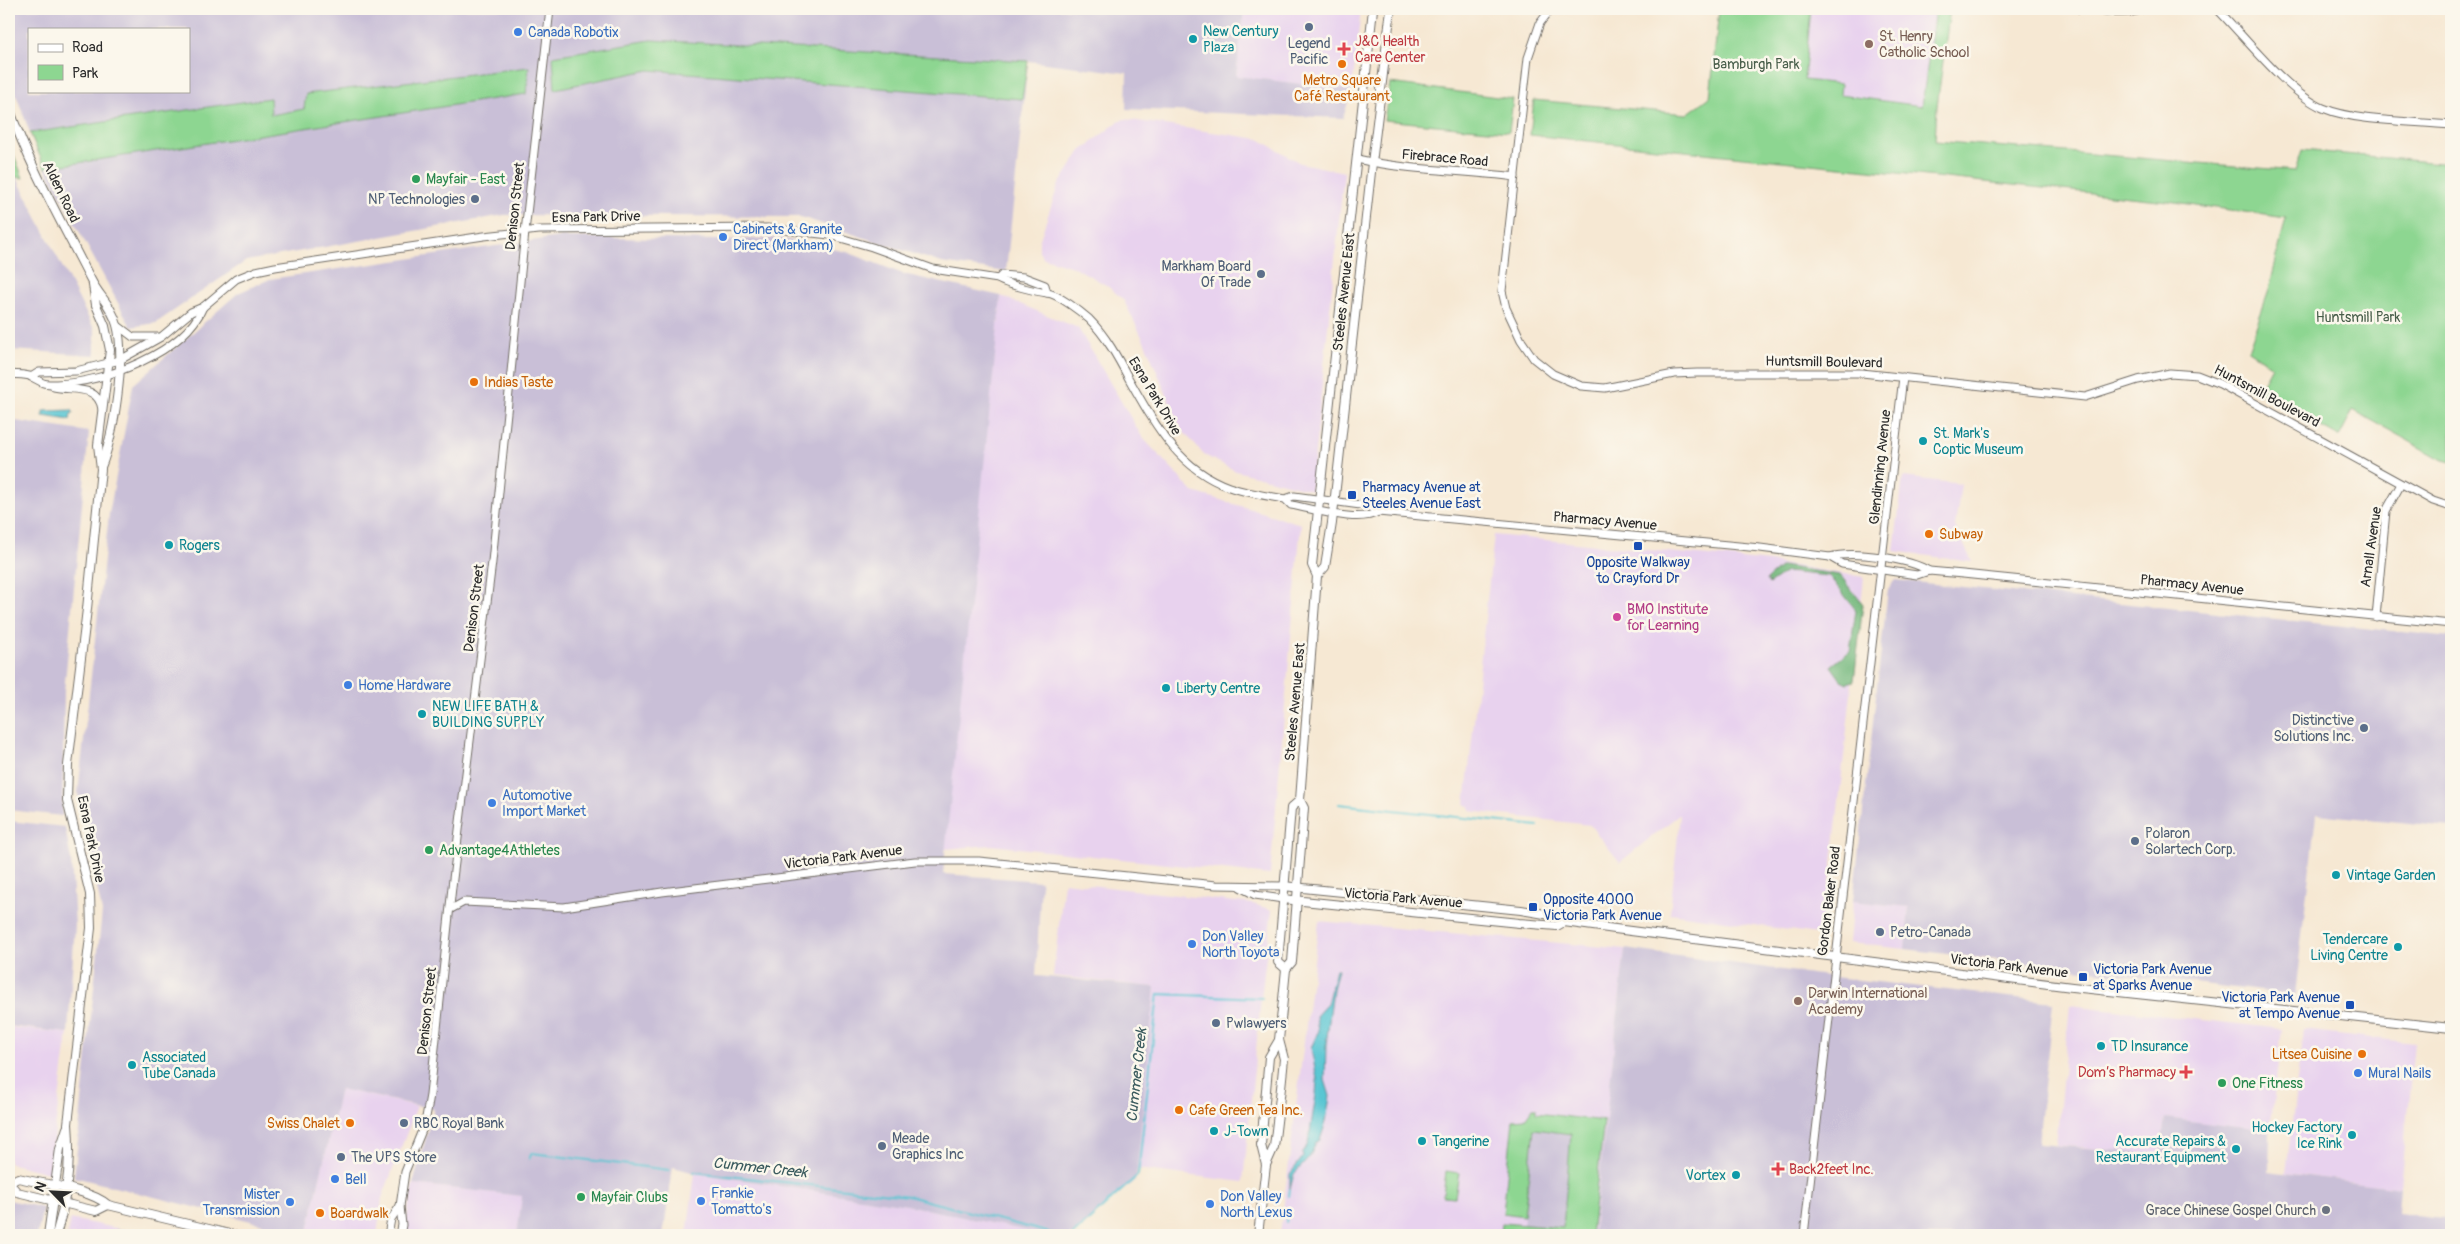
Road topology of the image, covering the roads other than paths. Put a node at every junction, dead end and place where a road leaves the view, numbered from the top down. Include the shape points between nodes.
1 (550, 9) edge
2 (1373, 9) edge
3 (1391, 9) edge
4 (1551, 9) edge
5 (2079, 9) edge
6 (2144, 9) edge
7 (2217, 9) edge
8 (9, 108) edge
9 (2451, 125) edge
10 (1357, 159) junction
11 (1372, 162) junction
12 (1515, 177) junction
13 (525, 232) junction
14 (93, 285) junction
15 (203, 308) junction
16 (117, 325) junction
17 (161, 337) junction
18 (120, 360) junction
19 (108, 364) junction
20 (119, 371) junction
21 (9, 374) edge
22 (107, 374) junction
23 (31, 377) junction
24 (1903, 377) junction
25 (39, 383) junction
26 (102, 414) junction
27 (101, 469) junction
28 (2401, 484) junction
29 (1285, 499) junction
30 (1319, 500) junction
31 (1334, 502) junction
32 (2451, 507) edge
33 (1318, 510) junction
34 (1378, 512) junction
35 (1332, 513) junction
36 (1830, 557) junction
37 (1882, 559) junction
38 (1880, 570) junction
39 (1930, 571) junction
40 (1317, 576) junction
41 (2376, 617) junction
42 (2451, 624) edge
43 (1300, 800) junction
44 (1240, 886) junction
45 (1283, 886) junction
46 (1299, 887) junction
47 (1283, 899) junction
48 (1298, 901) junction
49 (450, 909) junction
50 (1564, 922) junction
51 (1835, 957) junction
52 (1286, 968) junction
53 (2451, 1028) edge
54 (1279, 1040) junction
55 (68, 1124) junction
56 (1266, 1166) junction
57 (9, 1183) edge
58 (55, 1187) junction
59 (66, 1189) junction
60 (53, 1200) junction
61 (63, 1203) junction
62 (108, 1206) junction
63 (400, 1206) junction
64 (48, 1235) edge
65 (56, 1235) edge
66 (234, 1235) edge
67 (388, 1235) edge
68 (400, 1235) edge
69 (1258, 1235) edge
70 (1804, 1235) edge

1 - 13 street, Denison Street
2 - 10 main road, Steeles Avenue East
3 - 11 main road, Steeles Avenue East
4 - 12 street, Huntsmill Boulevard via 1540,24 1528,58
5 - 6 street via 2112,13
7 - 9 street via 2292,87 2313,103 2346,114
8 - 14 main road, Alden Road via 28,155
10 - 11 street, Firebrace Road
10 - 30 main road, Steeles Avenue East
11 - 12 street, Firebrace Road
11 - 31 main road, Steeles Avenue East
12 - 24 street, Huntsmill Boulevard via 1503,299 1521,340 1553,374 1581,386 1605,388 1674,374 1697,373 1862,373
13 - 15 street, Esna Park Drive via 256,271 236,280
13 - 29 street, Esna Park Drive via 736,228 808,231 872,247 933,269 998,279 1047,293 1078,311 1100,333 1112,348 1163,438 1185,460 1212,480 1228,487
13 - 49 street, Denison Street via 492,562
14 - 16 main road, Alden Road via 106,299
14 - 19 main road, Alden Road via 110,350
15 - 17 street, Esna Park Drive via 191,312
15 - 20 street, Esna Park Drive via 197,321 170,344
16 - 17 street via 134,338
16 - 18 main road, Alden Road
17 - 18 street, Esna Park Drive
18 - 19 street, Esna Park Drive
18 - 20 main road, Alden Road
19 - 22 main road, Esna Park Drive
19 - 23 street via 76,371 39,372
20 - 22 street, Esna Park Drive
20 - 27 main road, Esna Park Drive via 109,448
21 - 23 street
22 - 25 street via 79,382
22 - 26 main road, Esna Park Drive
23 - 25 street
24 - 28 street, Huntsmill Boulevard via 2085,398 2170,373 2205,376
24 - 37 street, Glendinning Avenue
25 - 26 street via 83,389 94,394 101,401
26 - 27 main road, Esna Park Drive via 98,445
27 - 55 main road, Esna Park Drive via 68,765 67,800 90,894 91,928
28 - 32 street, Huntsmill Boulevard via 2434,502
28 - 41 street, Arnall Avenue via 2386,511
29 - 30 street, Esna Park Drive via 1294,496
29 - 33 street, Esna Park Drive via 1292,504
30 - 31 street, Esna Park Drive
30 - 33 main road, Steeles Avenue East
31 - 34 street, Pharmacy Avenue via 1368,506
31 - 35 main road, Steeles Avenue East
33 - 35 street, Pharmacy Avenue
33 - 40 main road, Steeles Avenue East via 1312,565
34 - 35 street, Pharmacy Avenue via 1369,517
34 - 36 street, Pharmacy Avenue
35 - 40 main road, Steeles Avenue East via 1325,567
36 - 37 street, Pharmacy Avenue via 1843,553
36 - 38 street, Pharmacy Avenue via 1842,564
37 - 38 street, Glendinning Avenue
37 - 39 street, Pharmacy Avenue via 1918,564
38 - 39 street, Pharmacy Avenue via 1917,576
38 - 51 street, Gordon Baker Road
39 - 41 street, Pharmacy Avenue
40 - 43 main road, Steeles Avenue East
41 - 42 street, Pharmacy Avenue
43 - 45 main road, Steeles Avenue East via 1291,808
43 - 46 main road, Steeles Avenue East via 1304,808
44 - 45 street, Victoria Park Avenue
44 - 47 street, Victoria Park Avenue via 1255,895
44 - 49 street, Victoria Park Avenue via 979,861 915,861 564,907 464,902
45 - 46 main road, Victoria Park Avenue
45 - 47 main road, Steeles Avenue East
46 - 48 main road, Steeles Avenue East
46 - 50 main road, Victoria Park Avenue via 1521,910 1558,916
47 - 48 main road, Victoria Park Avenue
47 - 52 main road, Steeles Avenue East via 1278,962
48 - 50 main road, Victoria Park Avenue via 1519,923 1557,926
48 - 52 main road, Steeles Avenue East via 1292,962
49 - 63 street, Denison Street via 426,1118 406,1172
50 - 51 main road, Victoria Park Avenue
51 - 53 main road, Victoria Park Avenue via 2072,987
51 - 70 street, Gordon Baker Road
52 - 54 main road, Steeles Avenue East
54 - 56 main road, Steeles Avenue East via 1284,1059 1274,1147
54 - 56 main road, Steeles Avenue East via 1269,1057 1260,1145
55 - 58 main road, Esna Park Drive via 60,1149
55 - 59 main road, Esna Park Drive via 70,1153
56 - 69 main road, Steeles Avenue East
57 - 58 main road via 18,1178
57 - 60 main road via 17,1192
58 - 59 main road
58 - 60 main road, Esna Park Drive
59 - 61 main road, Esna Park Drive
59 - 62 main road via 100,1198
60 - 61 main road
60 - 64 main road, Esna Park Drive
61 - 62 main road via 96,1211
61 - 65 main road, Esna Park Drive
62 - 66 main road
63 - 67 street, Denison Street via 391,1219
63 - 68 street, Denison Street

